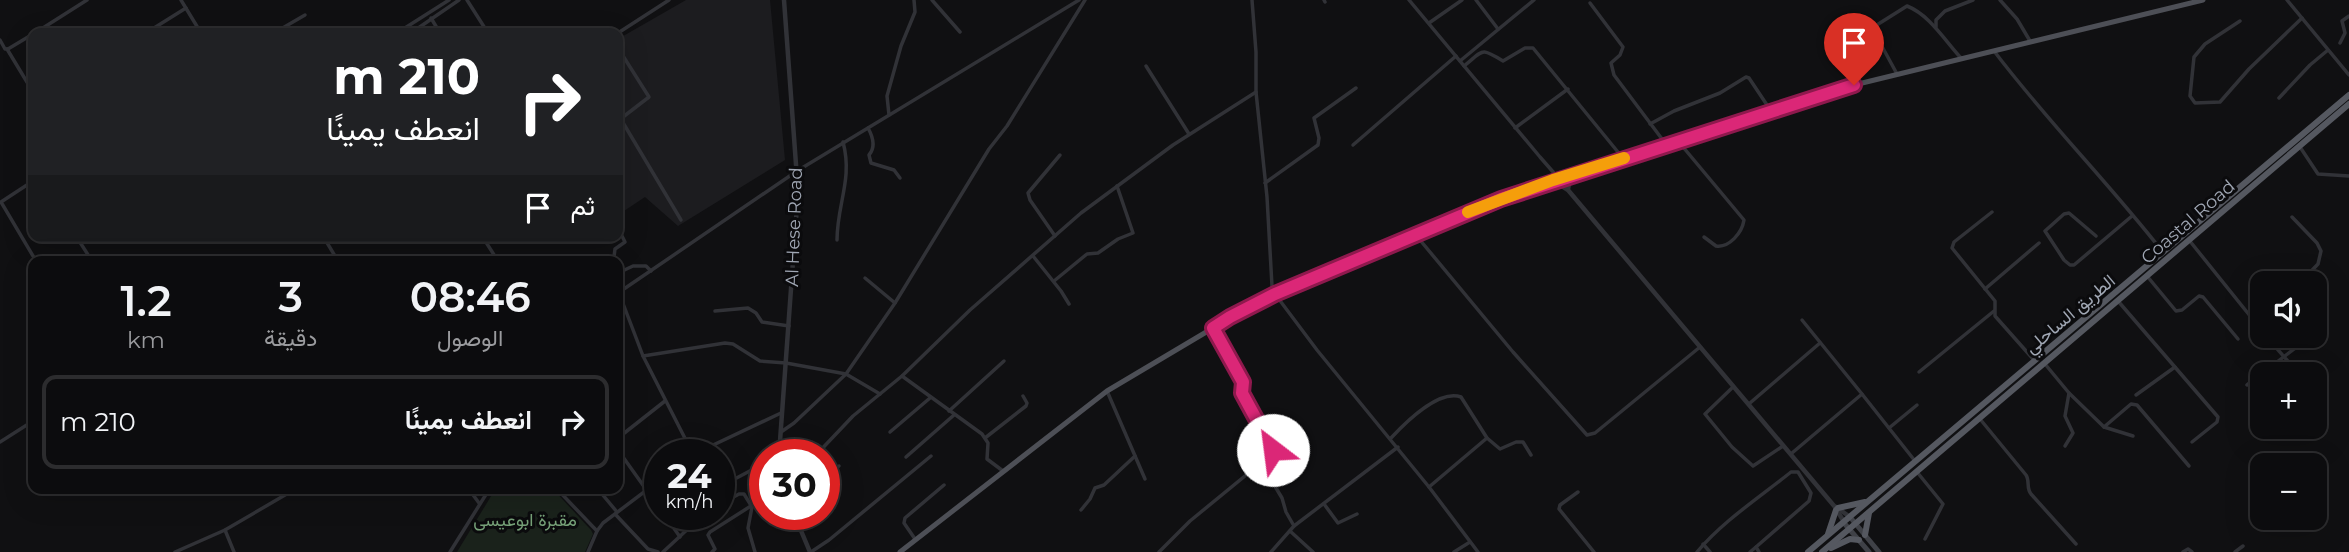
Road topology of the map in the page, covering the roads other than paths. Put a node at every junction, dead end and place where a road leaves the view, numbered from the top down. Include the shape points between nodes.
1 (87, 0) edge
2 (181, 0) edge
3 (449, 0) edge
4 (459, 0) edge
5 (467, 0) edge
6 (669, 0) edge
7 (784, 0) edge
8 (914, 0) edge
9 (932, 0) edge
10 (1079, 0) edge
11 (1085, 0) edge
12 (1252, 0) edge
13 (1409, 0) edge
14 (1462, 0) edge
15 (1476, 0) edge
16 (1534, 0) edge
17 (1973, 0) edge
18 (2000, 0) edge
19 (2203, 0) edge
20 (2287, 0) edge
21 (1590, 3) dead end
22 (186, 8) junction
23 (305, 15) dead end
24 (2349, 16) edge
25 (431, 18) junction
26 (2302, 19) junction
27 (2240, 21) dead end
28 (1429, 23) junction
29 (1936, 27) junction
30 (43, 28) edge
31 (154, 28) edge
32 (198, 28) edge
33 (283, 28) edge
34 (412, 28) edge
35 (414, 28) edge
36 (437, 28) edge
37 (485, 28) edge
38 (1497, 29) junction
39 (623, 30) edge
40 (960, 32) dead end
41 (28, 37) edge
42 (0, 40) edge
43 (2030, 41) junction
44 (2340, 43) dead end
45 (7, 49) junction
46 (2328, 50) junction
47 (1994, 51) junction
48 (623, 56) edge
49 (1456, 56) junction
50 (1962, 59) junction
51 (1460, 61) junction
52 (1146, 66) dead end
53 (1464, 66) junction
54 (1896, 74) junction
55 (2349, 75) edge
56 (28, 84) edge
57 (1356, 88) dead end
58 (1568, 89) junction
59 (1256, 92) junction
60 (2349, 95) edge
61 (2279, 98) dead end
62 (2349, 104) edge
63 (1772, 111) junction
64 (889, 115) junction
65 (623, 116) edge
66 (623, 123) edge
67 (1650, 124) junction
68 (868, 127) junction
69 (1515, 128) junction
70 (1189, 134) junction
71 (1678, 141) junction
72 (843, 142) junction
73 (1353, 145) dead end
74 (1666, 145) junction
75 (2300, 146) junction
76 (1060, 155) dead end
77 (1623, 159) junction
78 (797, 171) junction
79 (1576, 173) junction
80 (2349, 176) edge
81 (1563, 177) junction
82 (900, 178) dead end
83 (1553, 180) junction
84 (1265, 183) junction
85 (28, 184) edge
86 (1117, 186) junction
87 (1568, 190) junction
88 (1992, 212) dead end
89 (2132, 216) junction
90 (2292, 217) dead end
91 (681, 220) dead end
92 (1415, 234) junction
93 (1055, 236) junction
94 (2096, 236) dead end
95 (1704, 237) dead end
96 (623, 238) edge
97 (837, 240) dead end
98 (2189, 240) junction
99 (2039, 243) dead end
100 (2164, 253) junction
101 (33, 256) edge
102 (614, 256) edge
103 (1033, 256) junction
104 (623, 271) edge
105 (651, 271) junction
106 (2311, 271) edge
107 (2147, 276) junction
108 (865, 278) dead end
109 (1054, 281) junction
110 (1985, 289) junction
111 (623, 290) edge
112 (1275, 294) junction
113 (2118, 302) junction
114 (895, 303) junction
115 (1069, 304) dead end
116 (623, 306) edge
117 (715, 311) dead end
118 (1994, 311) junction
119 (2250, 316) edge
120 (1802, 320) dead end
121 (789, 326) junction
122 (1213, 328) junction
123 (2238, 339) dead end
124 (1820, 343) junction
125 (1701, 346) junction
126 (2276, 348) edge
127 (2297, 348) edge
128 (643, 356) junction
129 (2285, 358) junction
130 (1004, 360) dead end
131 (2035, 362) junction
132 (2288, 362) edge
133 (786, 363) junction
134 (2045, 364) junction
135 (2175, 367) junction
136 (1919, 372) dead end
137 (846, 374) junction
138 (902, 376) junction
139 (2248, 384) dead end
140 (1735, 385) junction
141 (1107, 391) junction
142 (2069, 393) junction
143 (880, 394) junction
144 (1862, 394) junction
145 (2136, 395) dead end
146 (1023, 396) dead end
147 (930, 398) junction
148 (665, 401) junction
149 (1750, 404) junction
150 (1917, 405) dead end
151 (949, 411) junction
152 (782, 413) junction
153 (954, 415) junction
154 (1980, 419) junction
155 (28, 424) edge
156 (2104, 427) junction
157 (1889, 428) junction
158 (780, 432) junction
159 (890, 432) dead end
160 (623, 434) edge
161 (2133, 436) dead end
162 (985, 438) junction
163 (1391, 438) junction
164 (1487, 438) junction
165 (685, 439) edge
166 (727, 439) edge
167 (780, 439) edge
168 (831, 439) edge
169 (0, 442) edge
170 (2192, 442) dead end
171 (1784, 444) junction
172 (2065, 446) dead end
173 (1398, 447) junction
174 (1792, 453) junction
175 (1531, 455) dead end
176 (931, 456) dead end
177 (1135, 456) junction
178 (906, 457) dead end
179 (623, 458) edge
180 (1261, 463) junction
181 (1916, 463) junction
182 (2189, 466) dead end
183 (1003, 471) junction
184 (1917, 472) junction
185 (1145, 479) dead end
186 (944, 485) dead end
187 (1429, 487) junction
188 (644, 489) edge
189 (644, 492) edge
190 (1578, 492) dead end
191 (287, 494) edge
192 (472, 494) edge
193 (486, 494) edge
194 (562, 494) edge
195 (602, 494) edge
196 (735, 495) edge
197 (1870, 500) junction
198 (749, 503) edge
199 (480, 504) junction
200 (1324, 504) junction
201 (1837, 508) junction
202 (749, 509) edge
203 (1081, 510) dead end
204 (1870, 511) junction
205 (616, 513) junction
206 (1357, 514) dead end
207 (749, 523) edge
208 (1849, 523) junction
209 (1294, 526) junction
210 (225, 530) junction
211 (675, 530) edge
212 (687, 530) edge
213 (801, 530) edge
214 (597, 531) junction
215 (1290, 531) junction
216 (1828, 535) junction
217 (680, 537) junction
218 (1862, 538) junction
219 (915, 539) junction
220 (1925, 540) dead end
221 (1470, 542) junction
222 (1703, 544) junction
223 (2076, 544) dead end
224 (2243, 546) dead end
225 (1756, 547) junction
226 (648, 550) junction
227 (1824, 550) edge
228 (2234, 551) edge
229 (175, 552) edge
230 (234, 552) edge
231 (450, 552) edge
232 (588, 552) edge
233 (642, 552) edge
234 (661, 552) edge
235 (712, 552) edge
236 (755, 552) edge
237 (811, 552) edge
238 (900, 552) edge
239 (1159, 552) edge
240 (1271, 552) edge
241 (1313, 552) edge
242 (1454, 552) edge
243 (1478, 552) edge
244 (1594, 552) edge
245 (1698, 552) edge
246 (1710, 552) edge
247 (1750, 552) edge
248 (1759, 552) edge
249 (1808, 552) edge
250 (1869, 552) edge
251 (1879, 552) edge
252 (2183, 552) edge
253 (2192, 552) edge

1 - 30 street
2 - 22 street
3 - 34 street
4 - 25 street
5 - 37 street
6 - 39 street
7 - 78 street, Al Hese Road
8 - 64 street via 915,12 887,96
9 - 40 street
10 - 64 street
11 - 114 street
12 - 59 street
13 - 28 street
14 - 28 street
15 - 38 street
16 - 38 street
17 - 29 street via 1941,14
18 - 43 street
19 - 43 main road
20 - 26 street
21 - 67 street via 1623,47 1611,62 1614,75
22 - 31 street
22 - 32 street
23 - 33 street
24 - 44 street via 2342,22 2345,33
25 - 35 street
25 - 36 street
26 - 27 street via 2220,102 2195,103 2190,91 2194,57
26 - 46 street
28 - 49 street
29 - 50 street
29 - 54 street via 1907,6 1872,29
38 - 51 street
41 - 45 street
42 - 45 street
43 - 47 main road
45 - 56 street
46 - 55 street
46 - 61 street
47 - 50 main road
47 - 89 street
48 - 65 street via 649,97
49 - 51 street
49 - 73 street
50 - 54 main road
51 - 53 street
52 - 70 street
53 - 58 street via 1482,51 1503,61 1531,47
53 - 69 street
54 - 63 main road
57 - 84 street via 1314,118 1318,145
58 - 69 street
58 - 77 street
59 - 70 street
59 - 84 street
60 - 100 highway, الطريق الساحلي
62 - 75 highway, Coastal Road
63 - 67 street via 1745,77
63 - 71 main road
64 - 68 street
66 - 91 street
67 - 74 street
68 - 72 street
68 - 82 street via 873,137 871,163 894,170
69 - 81 street via 1552,171
70 - 86 street
71 - 74 main road
71 - 95 street via 1744,220 1740,232 1725,246 1716,246
72 - 78 street
72 - 97 street via 848,170
74 - 77 main road
75 - 80 street via 2318,174
75 - 98 highway, Coastal Road
76 - 93 street via 1028,193
77 - 79 main road
78 - 105 street
78 - 121 street, Al Hese Road
79 - 81 main road
79 - 87 street
81 - 83 main road
83 - 87 street
83 - 92 main road
84 - 112 street
85 - 101 street via 1,202
86 - 93 street
86 - 109 street via 1133,233 1098,253 1087,254
87 - 125 street
88 - 110 street via 1952,246
89 - 94 street via 2074,265 2067,264 2045,231 2069,213
89 - 100 street
90 - 106 street via 2321,251
92 - 112 main road
92 - 125 street via 1587,435
93 - 103 street
96 - 102 street via 625,242 615,249
98 - 107 highway, Coastal Road
98 - 119 street
99 - 110 street
100 - 131 highway, الطريق الساحلي
103 - 109 street
103 - 138 street
104 - 105 street via 646,266
105 - 111 street
107 - 113 highway, Coastal Road
107 - 123 street via 2176,310 2203,297
108 - 114 street
109 - 115 street
110 - 118 street via 1995,301
112 - 122 main road
112 - 163 street
113 - 134 highway, Coastal Road
113 - 135 street
114 - 137 street
116 - 128 street
117 - 121 street via 748,308 762,323
118 - 131 street
118 - 136 street
120 - 124 street
121 - 133 street, Al Hese Road
122 - 141 main road
122 - 180 street via 1273,448 1272,455
124 - 144 street
124 - 149 street
125 - 140 street
126 - 129 street
127 - 129 street
128 - 133 street via 725,343 760,361
128 - 148 street
129 - 132 street
129 - 139 street
130 - 151 street
131 - 181 highway, الطريق الساحلي
133 - 137 street
133 - 152 street, Al Hese Road
134 - 142 street
134 - 154 highway, Coastal Road
135 - 145 street
135 - 170 street via 2218,417
137 - 143 street
137 - 158 street
138 - 143 street
138 - 147 street
140 - 149 street
140 - 171 street via 1706,412 1728,443 1752,466
141 - 177 street
141 - 183 main road
142 - 156 street
142 - 172 street via 2065,416 2073,433
143 - 168 street
144 - 157 street
144 - 174 street
146 - 162 street via 1026,406
147 - 151 street
147 - 159 street
148 - 160 street
148 - 165 street
149 - 171 street
150 - 157 street
151 - 153 street
152 - 158 street, Al Hese Road
152 - 166 street
153 - 162 street
153 - 178 street
154 - 184 highway, Coastal Road
154 - 223 street via 2026,475 2027,489
155 - 169 street
156 - 161 street
156 - 182 street via 2131,404 2137,405
157 - 181 street
158 - 167 street, Al Hese Road
162 - 183 street via 987,459
163 - 164 street via 1420,410 1458,396
163 - 173 street
164 - 175 street via 1500,449 1523,442
164 - 187 street
171 - 174 street
173 - 187 street
173 - 200 street
174 - 201 street
176 - 237 street
177 - 185 street
177 - 203 street via 1095,488
179 - 188 street
180 - 209 street
180 - 239 street
181 - 197 highway, الطريق الساحلي
183 - 219 main road
184 - 204 highway, Coastal Road
184 - 220 street via 1942,505
186 - 219 street via 905,518
187 - 221 street
189 - 205 street
190 - 244 street via 1560,505 1559,511
191 - 210 street
192 - 199 street
193 - 199 street
194 - 214 street
195 - 205 street
196 - 198 street via 741,493
197 - 201 highway
197 - 208 highway, الطريق الساحلي
199 - 231 street
200 - 206 street via 1339,523
200 - 209 street
201 - 208 street
201 - 216 highway
202 - 235 street via 709,534 715,547
204 - 208 highway, Coastal Road
204 - 218 highway
205 - 214 street
205 - 226 street
207 - 236 street
208 - 216 highway, الطريق الساحلي
208 - 218 main road
208 - 227 highway, Coastal Road
209 - 215 street
210 - 229 street
210 - 230 street
211 - 217 street
212 - 217 street
213 - 237 street
214 - 232 street
215 - 240 street
215 - 241 street
216 - 249 highway, الطريق الساحلي
217 - 234 street
218 - 227 highway
218 - 250 main road
218 - 251 main road
219 - 238 main road
221 - 242 street
221 - 243 street
222 - 225 street via 1798,471 1811,493 1808,501
222 - 245 street
222 - 246 street
224 - 228 street
225 - 247 street
225 - 248 street
226 - 233 street
226 - 234 street
252 - 253 street

